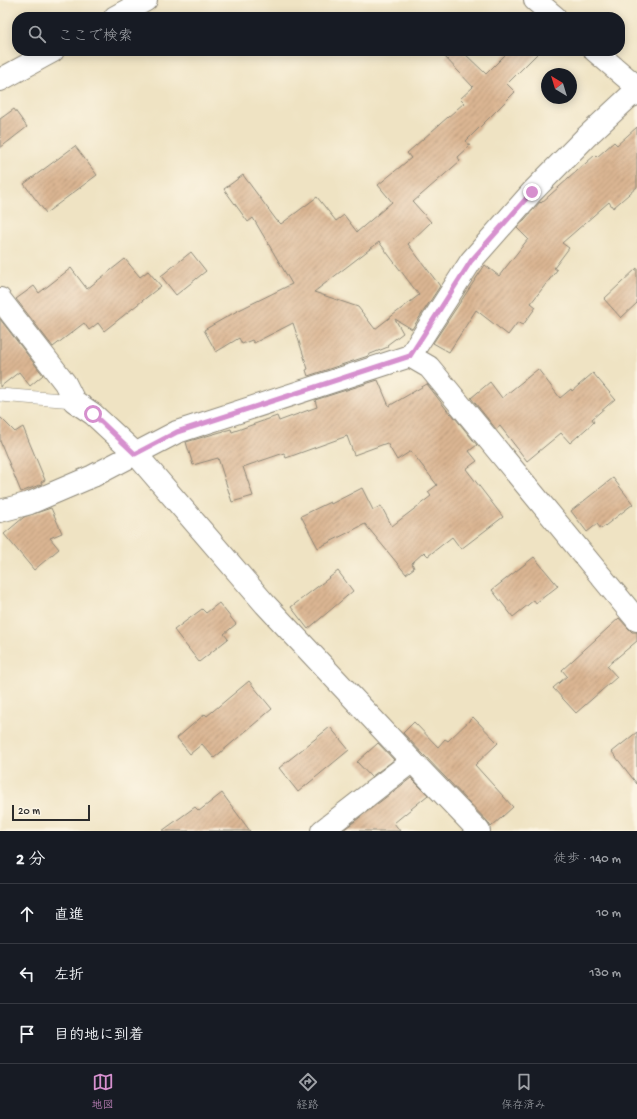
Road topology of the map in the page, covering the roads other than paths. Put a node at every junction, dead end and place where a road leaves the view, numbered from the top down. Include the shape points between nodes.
1 (146, 0) edge
2 (535, 0) edge
3 (124, 12) edge
4 (549, 12) edge
5 (44, 56) edge
6 (601, 56) edge
7 (0, 80) edge
8 (637, 87) edge
9 (637, 94) edge
10 (0, 299) edge
11 (410, 356) junction
12 (0, 395) edge
13 (74, 401) junction
14 (135, 454) junction
15 (0, 511) edge
16 (637, 620) edge
17 (412, 761) junction
18 (322, 831) edge
19 (479, 831) edge

1 - 3 street
2 - 4 street
5 - 7 street
6 - 8 street
9 - 11 street via 629,97 585,138 532,192 471,261
10 - 13 street via 65,383
11 - 14 street via 177,432
11 - 16 street via 429,368
12 - 13 lane
13 - 14 street via 93,414
14 - 15 street via 30,503
14 - 17 street via 266,604
17 - 18 street
17 - 19 street

